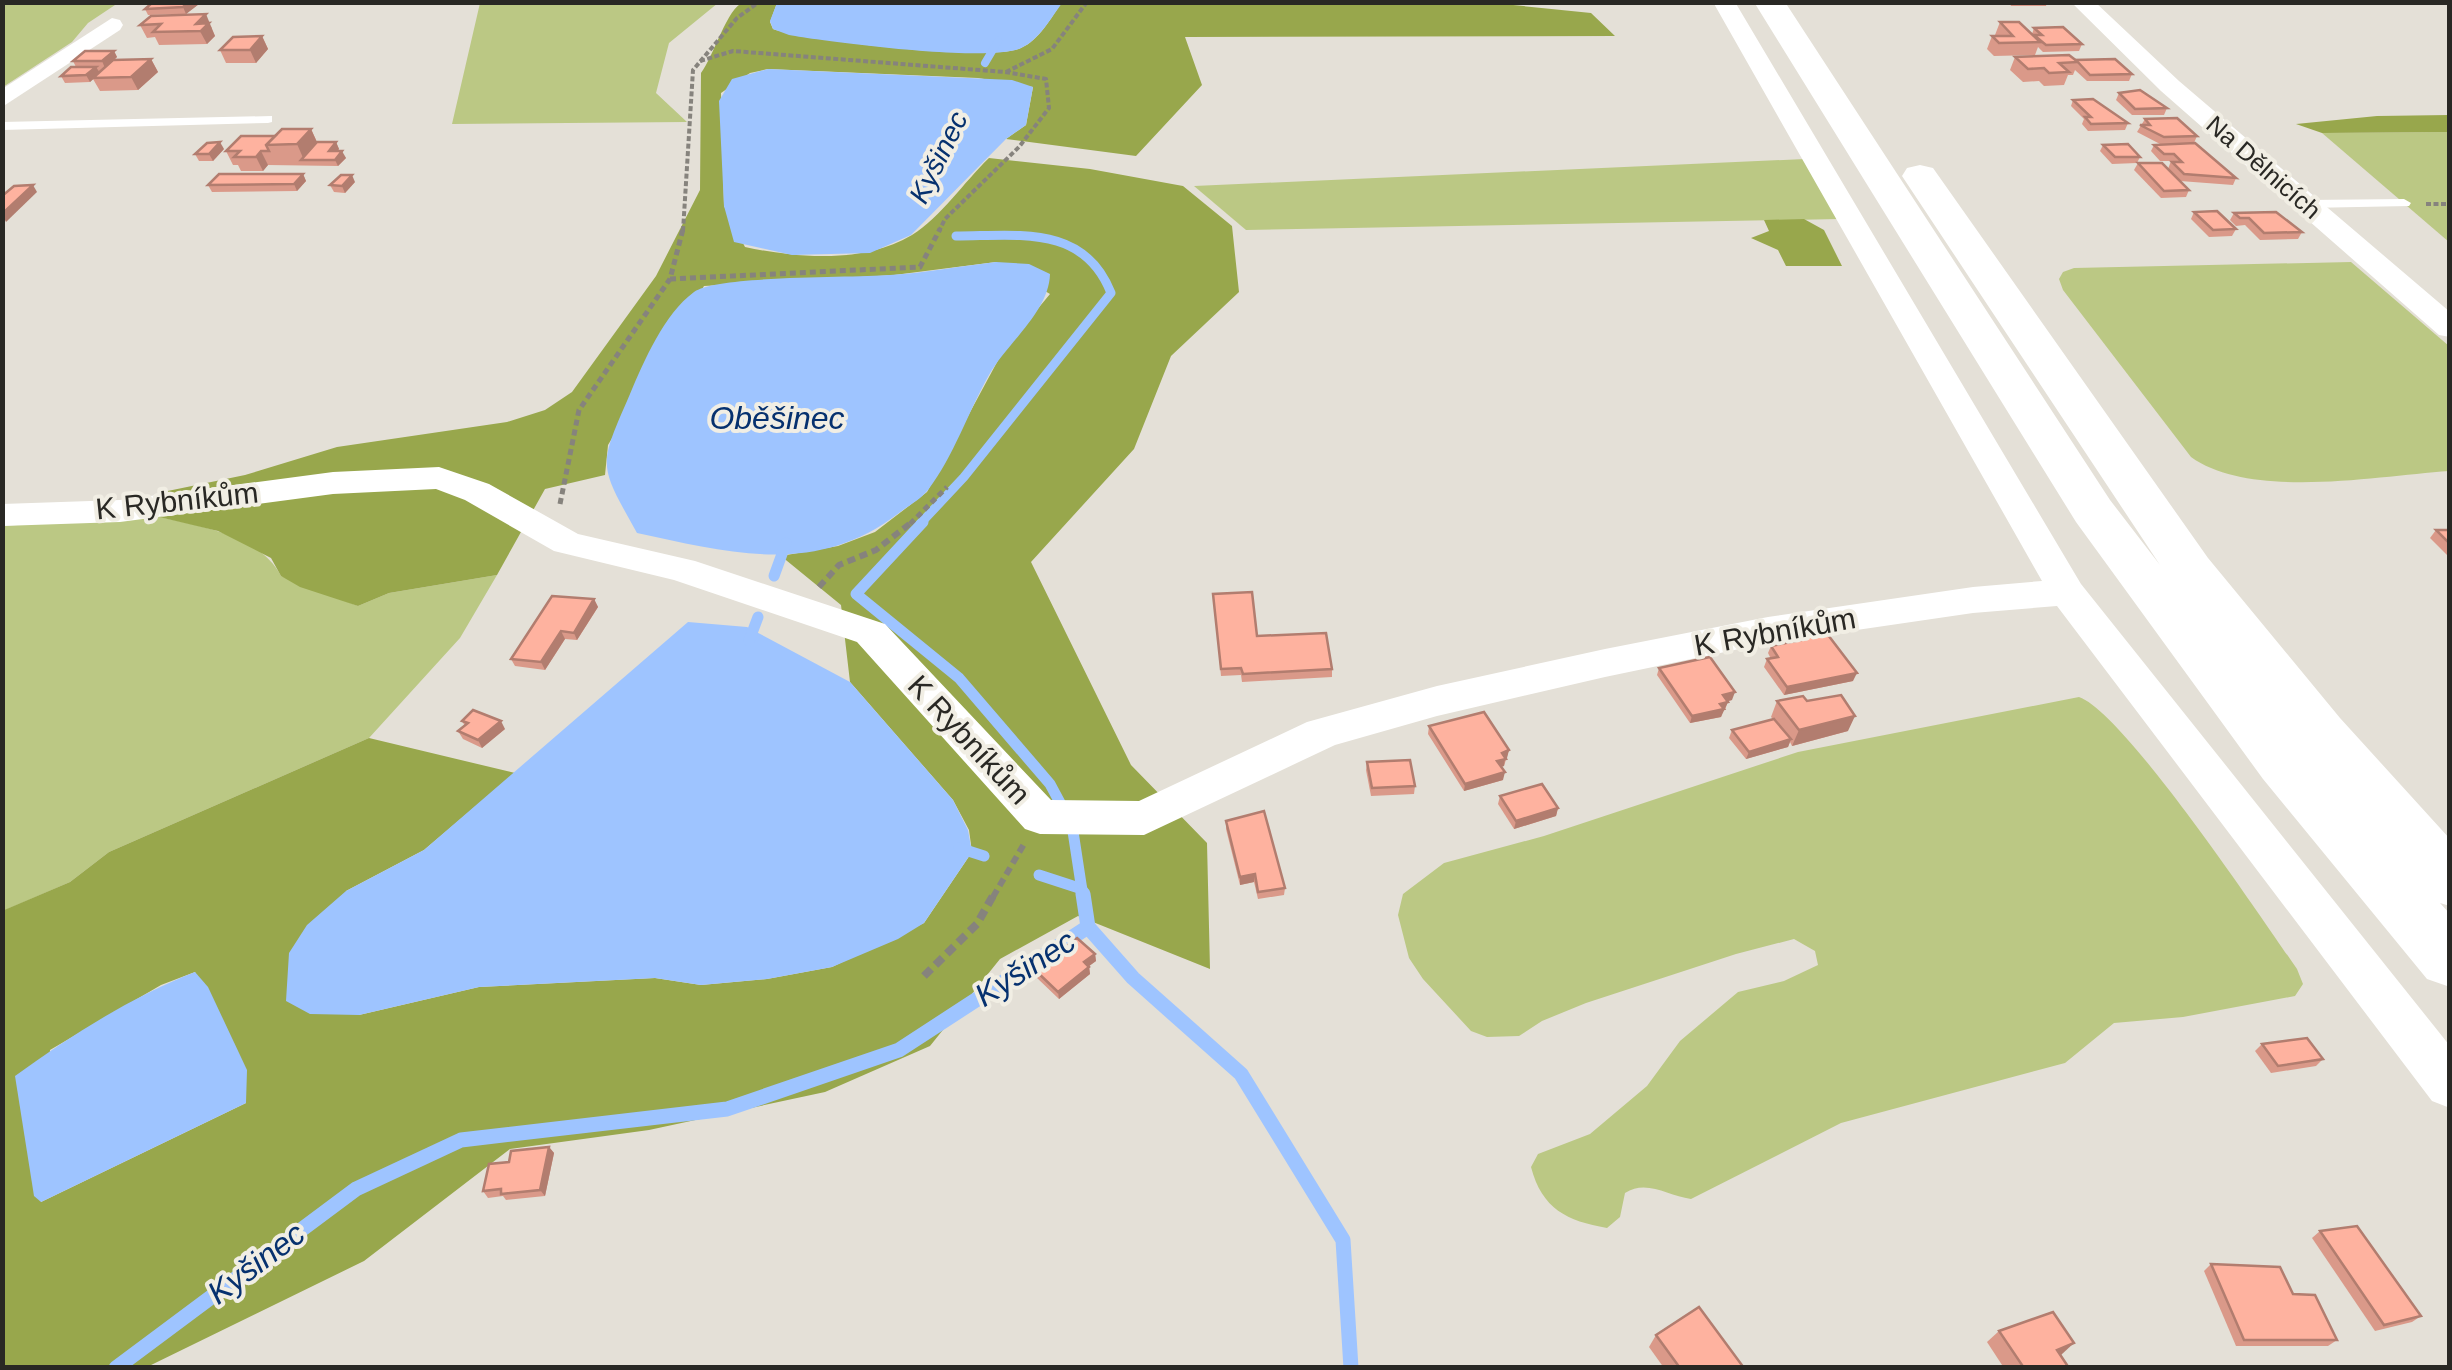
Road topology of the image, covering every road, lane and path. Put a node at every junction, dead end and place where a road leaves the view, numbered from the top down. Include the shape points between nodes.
1 (759, 2) edge
2 (1086, 2) edge
3 (1724, 2) edge
4 (1769, 2) edge
5 (1805, 2) edge
6 (2082, 2) edge
7 (112, 24) dead end
8 (700, 62) junction
9 (1005, 72) junction
10 (2, 100) edge
11 (268, 119) dead end
12 (1882, 119) dead end
13 (2, 126) edge
14 (1904, 152) dead end
15 (2307, 204) junction
16 (2404, 204) dead end
17 (670, 280) junction
18 (2450, 328) edge
19 (947, 486) dead end
20 (2, 515) edge
21 (552, 534) junction
22 (2067, 592) junction
23 (804, 608) junction
24 (1042, 817) junction
25 (2450, 881) edge
26 (2450, 960) edge
27 (924, 976) dead end
28 (2450, 1085) edge

1 - 8 path
2 - 9 path via 1052,50
3 - 22 street
4 - 26 highway via 2111,537 2282,764
5 - 12 highway
6 - 15 street, Na Dělnicích
7 - 10 street
8 - 9 path via 733,51
8 - 17 path via 693,70 682,244
9 - 17 path via 1046,79 1049,108 945,218 920,267
11 - 13 lane
14 - 25 highway via 2190,570
15 - 16 lane
15 - 18 street, Na Dělnicích
17 - 21 path via 579,410
19 - 23 path via 874,552 832,566
20 - 21 street, K Rybníkům via 120,511 333,483 439,478
21 - 23 street, K Rybníkům
22 - 24 street, K Rybníkům via 1768,630 1437,701 1322,733 1144,818
22 - 28 street
23 - 24 street, K Rybníkům via 871,633
24 - 27 path via 977,924

